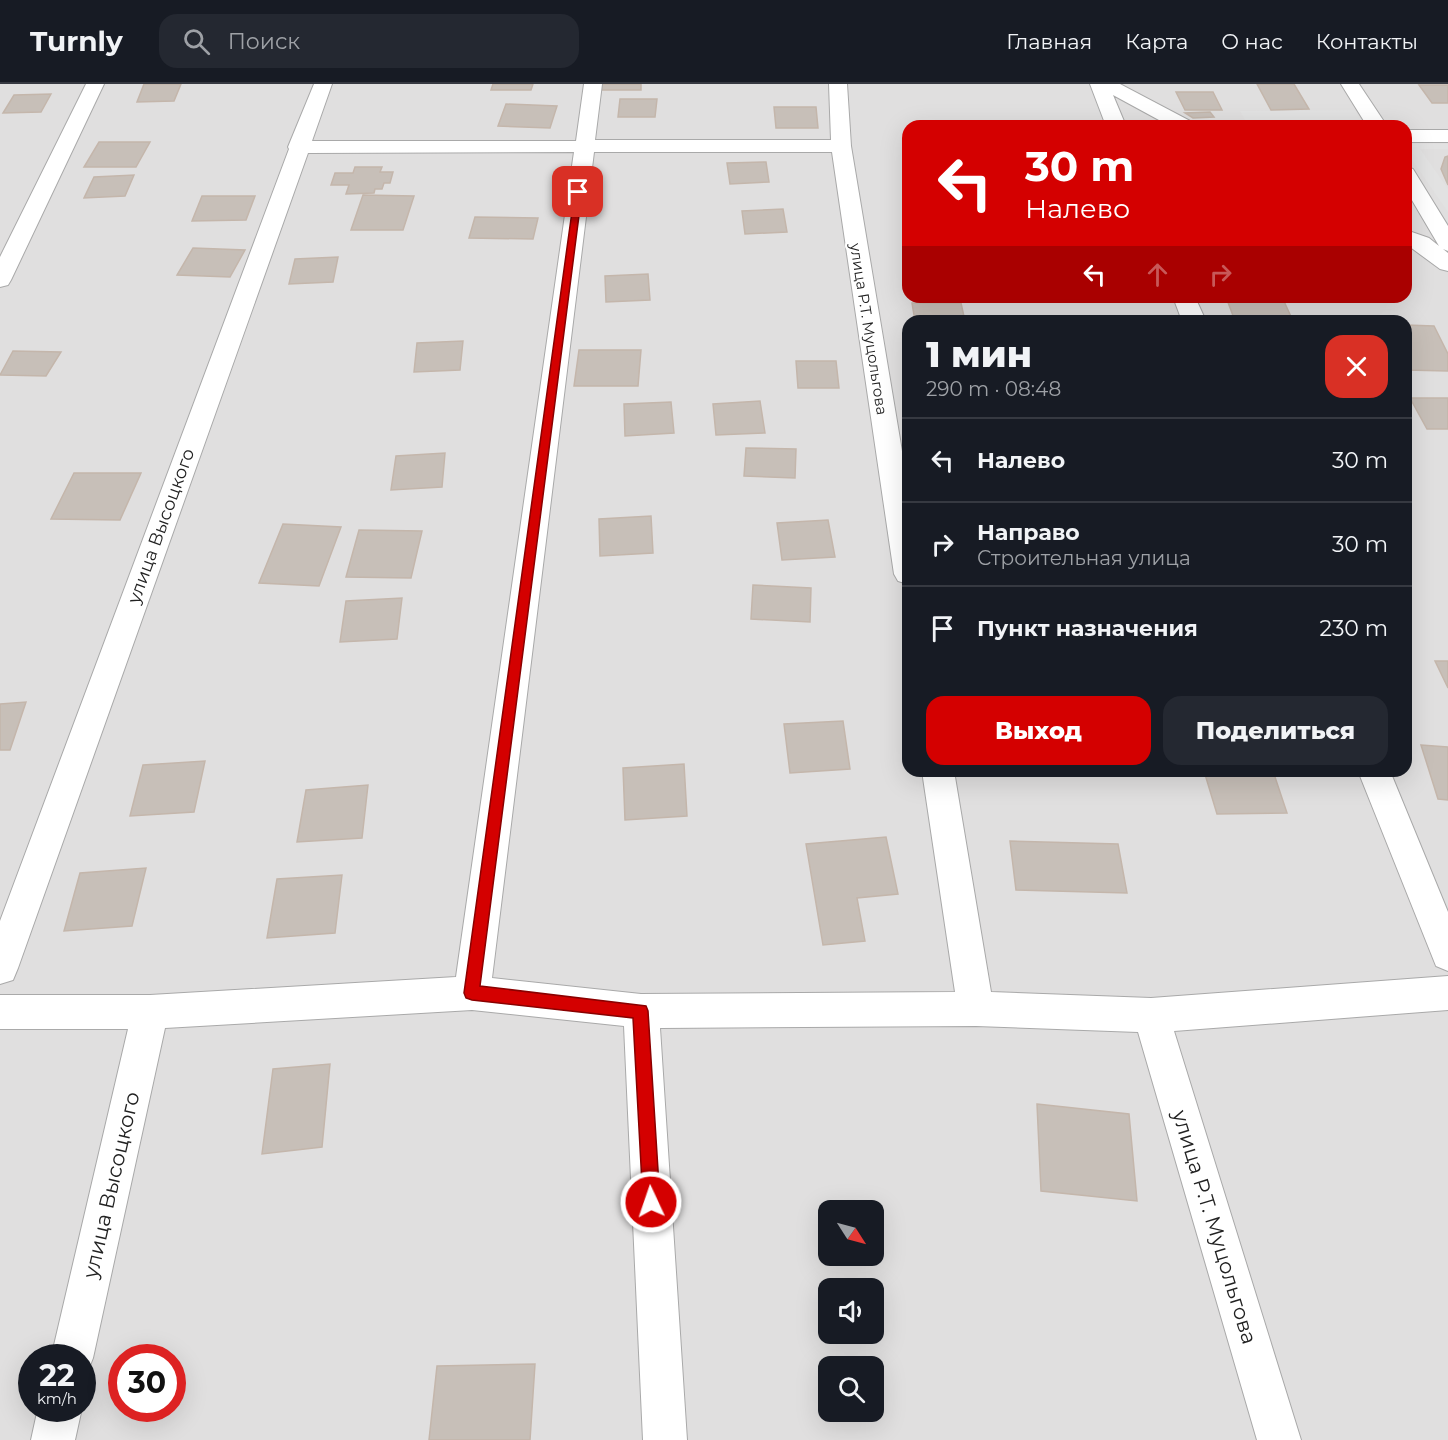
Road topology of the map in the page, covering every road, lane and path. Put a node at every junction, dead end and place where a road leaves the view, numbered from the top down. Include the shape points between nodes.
1 (95, 84) edge
2 (323, 84) edge
3 (593, 84) edge
4 (838, 84) edge
5 (1099, 84) edge
6 (1106, 84) edge
7 (1350, 84) edge
8 (1114, 120) edge
9 (1174, 120) edge
10 (1373, 120) edge
11 (1412, 136) edge
12 (1448, 136) edge
13 (584, 145) junction
14 (841, 146) junction
15 (298, 147) junction
16 (1412, 183) edge
17 (1412, 239) edge
18 (1448, 244) edge
19 (1448, 264) edge
20 (0, 280) edge
21 (902, 536) edge
22 (939, 777) edge
23 (1376, 777) edge
24 (1448, 956) edge
25 (0, 968) edge
26 (472, 993) junction
27 (1448, 993) edge
28 (976, 1009) junction
29 (641, 1011) junction
30 (0, 1012) edge
31 (150, 1012) junction
32 (1151, 1015) junction
33 (75, 1344) edge
34 (57, 1422) edge
35 (53, 1440) edge
36 (665, 1440) edge
37 (1280, 1440) edge

1 - 20 street
2 - 15 street, улица Высоцкого
3 - 13 street
4 - 14 street, улица Р.Т. Муцольгова
5 - 8 street
6 - 9 street
7 - 10 street
11 - 12 street
13 - 14 street
13 - 15 street
13 - 26 street
14 - 21 street, улица Р.Т. Муцольгова
15 - 25 street, улица Высоцкого
16 - 18 street
17 - 19 street
22 - 28 street
23 - 24 street
26 - 29 street
26 - 31 street
27 - 32 street
28 - 29 street
28 - 32 street
29 - 36 street
30 - 31 street
31 - 33 street, улица Высоцкого
32 - 37 street, улица Р.Т. Муцольгова
34 - 35 street

